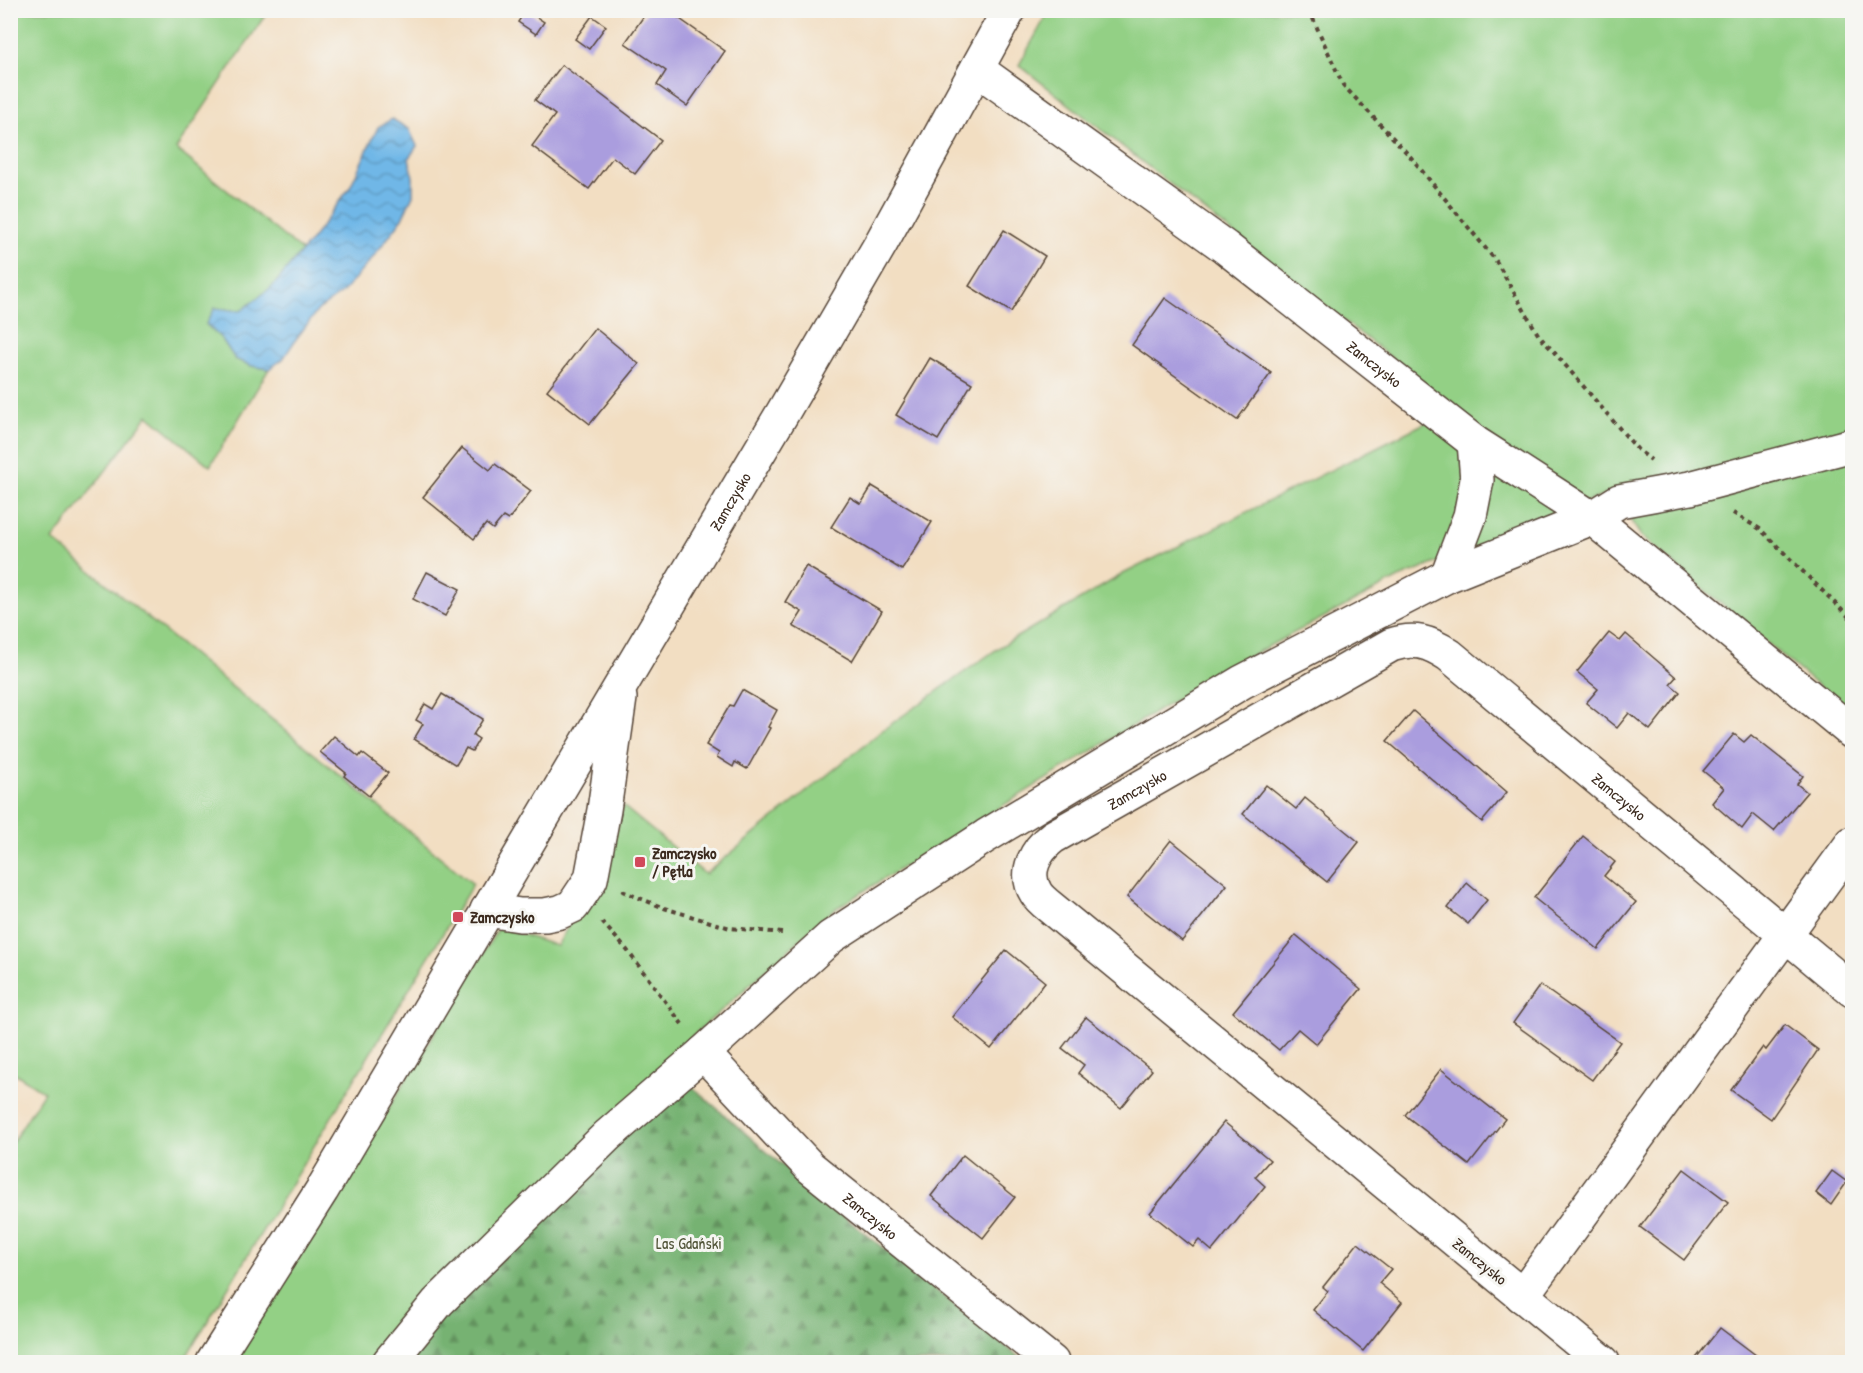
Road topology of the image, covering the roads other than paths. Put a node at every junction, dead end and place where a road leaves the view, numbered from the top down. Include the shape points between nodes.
1 (1009, 10) edge
2 (977, 69) junction
3 (1474, 442) junction
4 (1852, 445) edge
5 (1592, 518) junction
6 (1447, 576) junction
7 (622, 682) junction
8 (1852, 732) edge
9 (1852, 843) edge
10 (487, 910) junction
11 (1786, 935) junction
12 (1852, 990) edge
13 (703, 1053) junction
14 (1522, 1296) junction
15 (213, 1362) edge
16 (389, 1362) edge
17 (1052, 1362) edge
18 (1603, 1362) edge

1 - 2 street, Zamczysko
2 - 3 street, Zamczysko via 1225,248
2 - 7 street, Zamczysko via 880,245
3 - 5 street, Zamczysko
3 - 6 street via 1477,480 1470,516
4 - 5 street via 1690,488 1619,501
5 - 6 street
5 - 8 street, Zamczysko
6 - 13 street via 1242,682 986,836 831,937
7 - 10 street, Zamczysko
7 - 10 street via 604,810 585,888 573,906 560,912 520,915
9 - 11 street, Zamczysko
10 - 15 street, Zamczysko via 322,1190
11 - 12 street, Zamczysko
11 - 14 street, Zamczysko
11 - 14 street, Zamczysko via 1449,655 1416,640 1391,645 1053,837 1038,852 1030,878 1036,893 1050,907
13 - 16 street via 608,1136 438,1302
13 - 17 street, Zamczysko via 810,1167
14 - 18 street, Zamczysko

